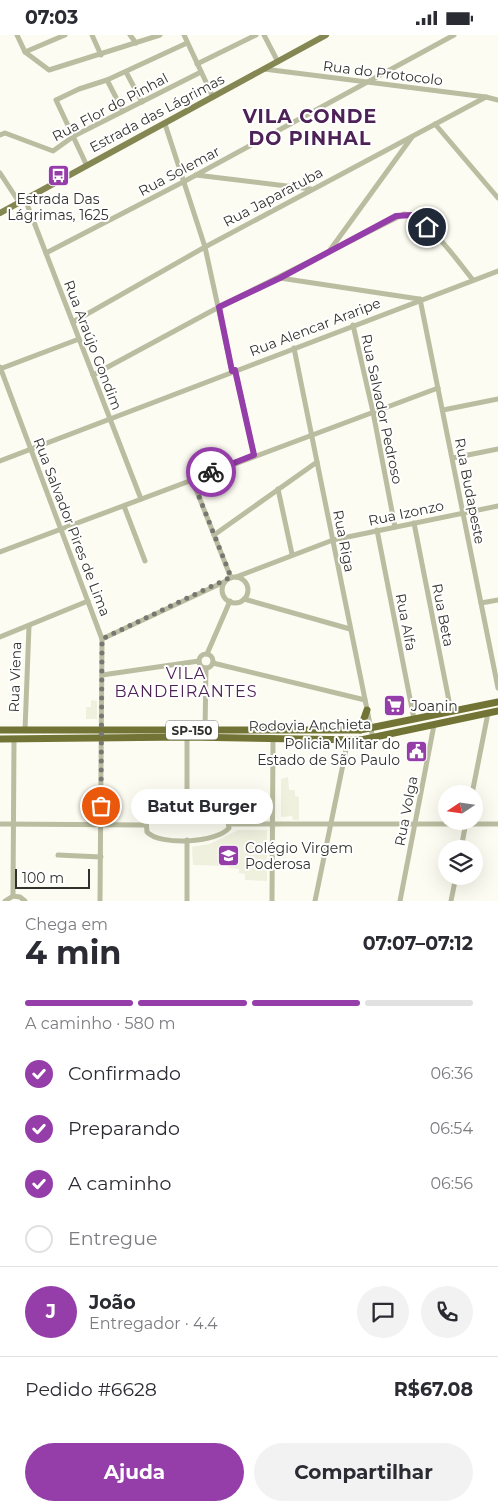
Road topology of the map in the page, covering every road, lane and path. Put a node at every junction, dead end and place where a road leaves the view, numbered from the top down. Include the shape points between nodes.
1 (17, 35) edge
2 (65, 35) edge
3 (92, 35) edge
4 (130, 35) edge
5 (158, 35) edge
6 (192, 35) edge
7 (256, 35) edge
8 (264, 35) edge
9 (326, 35) edge
10 (454, 35) edge
11 (185, 39) edge
12 (136, 43) junction
13 (25, 52) junction
14 (101, 55) junction
15 (278, 62) junction
16 (197, 64) junction
17 (264, 69) junction
18 (126, 72) junction
19 (201, 72) junction
20 (107, 80) junction
21 (367, 82) junction
22 (213, 97) junction
23 (486, 97) junction
24 (498, 100) edge
25 (142, 102) junction
26 (123, 111) junction
27 (165, 124) junction
28 (435, 124) junction
29 (0, 135) edge
30 (414, 135) junction
31 (74, 136) junction
32 (87, 166) junction
33 (0, 173) edge
34 (196, 175) junction
35 (185, 181) junction
36 (312, 189) junction
37 (498, 198) edge
38 (22, 201) junction
39 (0, 213) edge
40 (205, 247) junction
41 (330, 251) junction
42 (46, 253) junction
43 (498, 271) edge
44 (280, 278) junction
45 (473, 281) junction
46 (420, 299) junction
47 (219, 307) junction
48 (73, 323) junction
49 (352, 325) junction
50 (79, 339) junction
51 (294, 348) junction
52 (0, 368) edge
53 (234, 371) junction
54 (93, 375) junction
55 (438, 388) junction
56 (498, 399) edge
57 (443, 410) junction
58 (373, 412) junction
59 (109, 418) junction
60 (311, 434) junction
61 (31, 449) junction
62 (498, 449) edge
63 (254, 455) junction
64 (453, 458) junction
65 (0, 461) edge
66 (317, 462) junction
67 (192, 479) junction
68 (278, 489) junction
69 (141, 499) junction
70 (124, 506) junction
71 (498, 506) edge
72 (463, 513) junction
73 (414, 523) junction
74 (395, 527) junction
75 (61, 530) junction
76 (376, 531) junction
77 (214, 535) junction
78 (333, 540) junction
79 (0, 552) edge
80 (292, 554) junction
81 (145, 561) dead end
82 (234, 577) junction
83 (224, 583) junction
84 (244, 599) junction
85 (498, 600) edge
86 (88, 601) junction
87 (230, 601) junction
88 (481, 603) junction
89 (29, 626) junction
90 (350, 629) junction
91 (0, 637) edge
92 (102, 639) junction
93 (207, 653) junction
94 (199, 661) junction
95 (213, 663) junction
96 (206, 668) junction
97 (102, 675) junction
98 (498, 688) edge
99 (365, 700) junction
100 (498, 702) edge
101 (368, 710) junction
102 (451, 711) junction
103 (498, 711) edge
104 (488, 713) junction
105 (414, 719) junction
106 (434, 725) junction
107 (371, 728) junction
108 (100, 729) junction
109 (0, 730) edge
110 (24, 730) junction
111 (205, 730) junction
112 (360, 730) junction
113 (187, 737) junction
114 (100, 738) junction
115 (0, 739) edge
116 (14, 739) junction
117 (372, 739) junction
118 (273, 740) junction
119 (348, 740) junction
120 (474, 785) edge
121 (187, 809) junction
122 (0, 824) edge
123 (13, 824) junction
124 (101, 824) junction
125 (230, 824) junction
126 (272, 824) junction
127 (416, 824) junction
128 (438, 824) edge
129 (483, 824) edge
130 (498, 824) edge
131 (145, 825) junction
132 (330, 825) junction
133 (187, 840) junction
134 (58, 855) dead end
135 (100, 857) junction
136 (454, 885) edge
137 (14, 896) junction
138 (5, 901) edge
139 (25, 901) edge
140 (100, 901) edge
141 (187, 901) edge
142 (272, 901) edge
143 (315, 901) edge
144 (400, 901) edge
145 (451, 901) edge

1 - 13 street
2 - 13 street
3 - 14 street
4 - 12 street
5 - 12 street
6 - 11 street
7 - 16 street
8 - 15 street
9 - 15 main road, Estrada das Lágrimas
10 - 21 street, Rua Solemar
11 - 16 street
11 - 18 street
12 - 14 street
13 - 14 street via 49,70
15 - 17 main road, Estrada das Lágrimas
16 - 19 street
17 - 21 street, Rua do Protocolo
17 - 22 main road, Estrada das Lágrimas
18 - 20 street
18 - 25 street
19 - 22 street
19 - 25 street, Rua Flor do Pinhal
20 - 26 street
20 - 31 street via 56,100
21 - 23 street, Rua do Protocolo
21 - 34 street, Rua Solemar
22 - 27 main road, Estrada das Lágrimas
23 - 24 street, Rua do Protocolo
23 - 28 street, Rua Japaratuba
25 - 26 street, Rua Flor do Pinhal
26 - 31 street, Rua Flor do Pinhal
27 - 32 main road, Estrada das Lágrimas
27 - 35 street
28 - 30 street, Rua Japaratuba
28 - 37 street
29 - 31 street, Rua Flor do Pinhal via 5,133 54,151
30 - 36 street, Rua Japaratuba
30 - 41 street
31 - 32 street
32 - 38 main road, Estrada das Lágrimas
33 - 38 street, Rua Araújo Gondim
34 - 35 street, Rua Solemar
34 - 36 street
35 - 40 street
35 - 42 street, Rua Solemar
36 - 40 street, Rua Japaratuba
38 - 39 main road, Estrada das Lágrimas
38 - 42 street, Rua Araújo Gondim
40 - 47 street
40 - 48 street, Rua Japaratuba
41 - 44 street
41 - 45 street via 396,216 412,215 427,227
42 - 48 street, Rua Araújo Gondim
43 - 45 street, Rua Alencar Araripe
44 - 46 street
44 - 47 street
45 - 46 street, Rua Alencar Araripe
46 - 49 street, Rua Alencar Araripe
46 - 55 street, Rua Budapeste
47 - 53 street
47 - 54 street
48 - 50 street, Rua Araújo Gondim
49 - 51 street, Rua Alencar Araripe
49 - 58 street, Rua Salvador Pedroso
50 - 52 street
50 - 54 street, Rua Araújo Gondim
51 - 53 street, Rua Alencar Araripe
51 - 60 street, Rua Riga
52 - 61 street, Rua Salvador Pires de Lima
53 - 59 street, Rua Alencar Araripe
53 - 63 street
54 - 59 street, Rua Araújo Gondim
55 - 57 street, Rua Budapeste
55 - 58 street
56 - 57 street
57 - 64 street, Rua Budapeste
58 - 60 street
58 - 74 street, Rua Salvador Pedroso
59 - 61 street, Rua Alencar Araripe
59 - 69 street, Rua Araújo Gondim
60 - 63 street
60 - 66 street, Rua Riga
61 - 65 street, Rua Alencar Araripe
61 - 75 street, Rua Salvador Pires de Lima
62 - 64 street
63 - 67 street
64 - 72 street, Rua Budapeste
66 - 68 street
66 - 78 street, Rua Riga
67 - 69 street
67 - 77 street
68 - 77 street
68 - 80 street
69 - 70 street
70 - 75 street
70 - 81 street
71 - 72 street, Rua Izonzo
72 - 73 street, Rua Izonzo
72 - 88 street, Rua Budapeste
73 - 74 street, Rua Izonzo
73 - 102 street, Rua Beta
74 - 76 street, Rua Izonzo
75 - 79 street
75 - 86 street, Rua Salvador Pires de Lima
76 - 78 street, Rua Izonzo
76 - 105 street, Rua Alfa
77 - 82 street
78 - 80 street, Rua Izonzo
78 - 90 street, Rua Riga
80 - 82 street, Rua Izonzo
82 - 83 street
82 - 84 street via 247,585
83 - 87 street via 224,595
83 - 92 street
84 - 87 street
84 - 90 street
85 - 88 street
86 - 89 street
86 - 92 street, Rua Salvador Pires de Lima
87 - 93 street
88 - 98 street, Rua Budapeste
89 - 91 street
89 - 110 street, Rua Viena
90 - 99 street, Rua Riga
92 - 97 street, Rua Salvador Pires de Lima
93 - 94 street
93 - 95 street via 213,658
94 - 96 street
94 - 97 street
95 - 96 street
95 - 99 street
96 - 111 street
97 - 108 street, Rua Salvador Pires de Lima
99 - 101 street, Rua Riga
100 - 102 highway, Rodovia Anchieta / SP-150
101 - 107 street, Rua Riga
101 - 112 highway
102 - 105 highway, Rodovia Anchieta / SP-150
103 - 104 highway, Rodovia Anchieta / SP-150
104 - 106 highway, Rodovia Anchieta / SP-150
104 - 120 street
105 - 107 highway, Rodovia Anchieta / SP-150
106 - 117 highway, Rodovia Anchieta / SP-150
106 - 127 street, Rua Volga
107 - 112 highway, Rodovia Anchieta / SP-150
107 - 117 street, Rua Riga
108 - 110 highway, Rodovia Anchieta / SP-150
108 - 111 highway, Rodovia Anchieta / SP-150
108 - 114 street, Rua Salvador Pires de Lima
109 - 110 highway, Rodovia Anchieta / SP-150
111 - 112 highway, Rodovia Anchieta / SP-150
113 - 114 highway, Rodovia Anchieta / SP-150
113 - 118 highway, Rodovia Anchieta / SP-150
113 - 121 street
114 - 116 highway, Rodovia Anchieta / SP-150
114 - 124 street, Rua Salvador Pires de Lima
115 - 116 highway, Rodovia Anchieta / SP-150
116 - 123 street
117 - 119 highway, Rodovia Anchieta / SP-150
118 - 119 highway, Rodovia Anchieta / SP-150
118 - 126 street
119 - 132 street
121 - 125 street via 220,811
121 - 131 street via 154,811 147,817
122 - 123 street
123 - 124 street
123 - 137 street
124 - 131 street
124 - 135 street, Rua Salvador Pires de Lima
125 - 126 street
125 - 133 street via 221,835
126 - 132 street
126 - 142 street
127 - 128 street
127 - 132 street
127 - 144 street, Rua Volga
129 - 130 street
131 - 133 street via 154,838
132 - 143 street
133 - 141 street
134 - 135 street
135 - 140 street, Rua Salvador Pires de Lima
136 - 145 street
137 - 138 street
137 - 139 street

